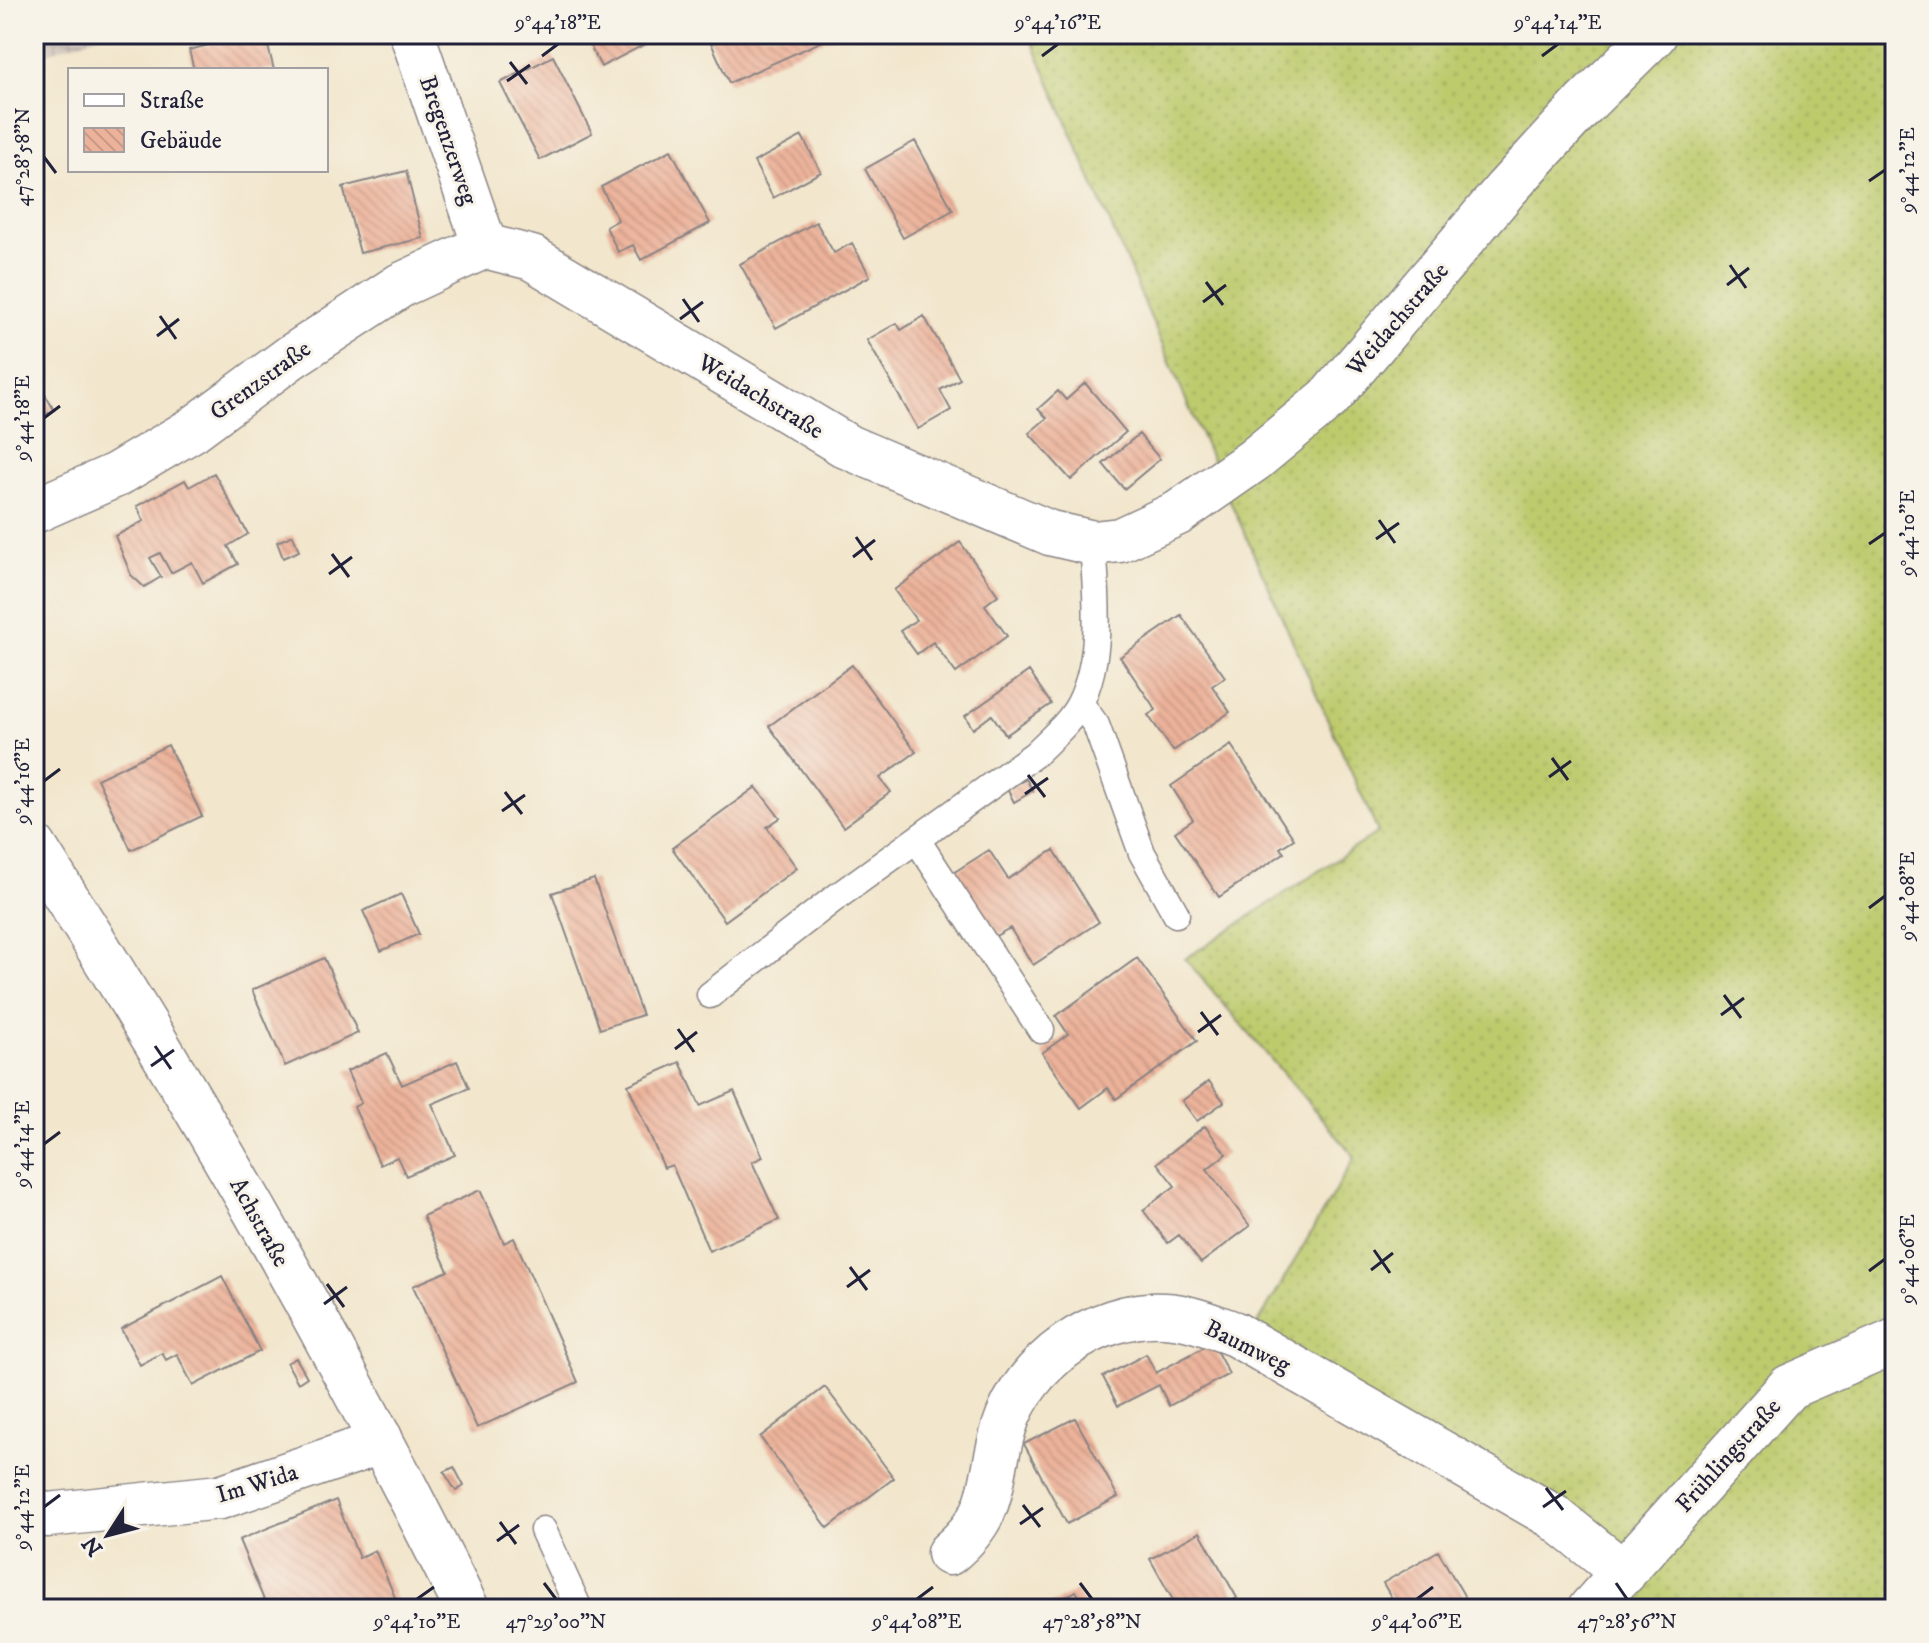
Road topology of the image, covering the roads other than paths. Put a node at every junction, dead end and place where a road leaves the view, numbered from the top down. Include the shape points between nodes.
1 (412, 34) edge
2 (1655, 34) edge
3 (485, 246) junction
4 (34, 511) edge
5 (1093, 543) junction
6 (1080, 703) junction
7 (917, 840) junction
8 (34, 846) edge
9 (1176, 914) dead end
10 (710, 995) dead end
11 (1041, 1030) dead end
12 (1895, 1341) edge
13 (380, 1438) junction
14 (34, 1512) edge
15 (543, 1530) dead end
16 (949, 1553) dead end
17 (1624, 1573) junction
18 (467, 1609) edge
19 (579, 1609) edge
20 (1590, 1609) edge

1 - 3 street, Bregenzerweg
2 - 5 street, Weidachstraße via 1506,189 1329,398 1178,513 1120,540
3 - 4 street, Grenzstraße via 401,285 192,430 128,468
3 - 5 street, Weidachstraße via 532,258 848,447 1050,533
5 - 6 lane via 1094,663
6 - 7 lane via 1035,754
6 - 9 lane via 1096,725 1142,853
7 - 10 lane
7 - 11 lane
8 - 13 street, Achstraße via 243,1190
12 - 17 street, Frühlingstraße via 1789,1387
13 - 14 street, Im Wida via 220,1497 48,1515
13 - 18 street, Achstraße
15 - 19 lane
16 - 17 street, Baumweg via 971,1535 986,1508 1004,1427 1022,1388 1045,1362 1077,1338 1109,1324 1163,1315 1235,1334 1554,1517
17 - 20 street, Frühlingstraße

